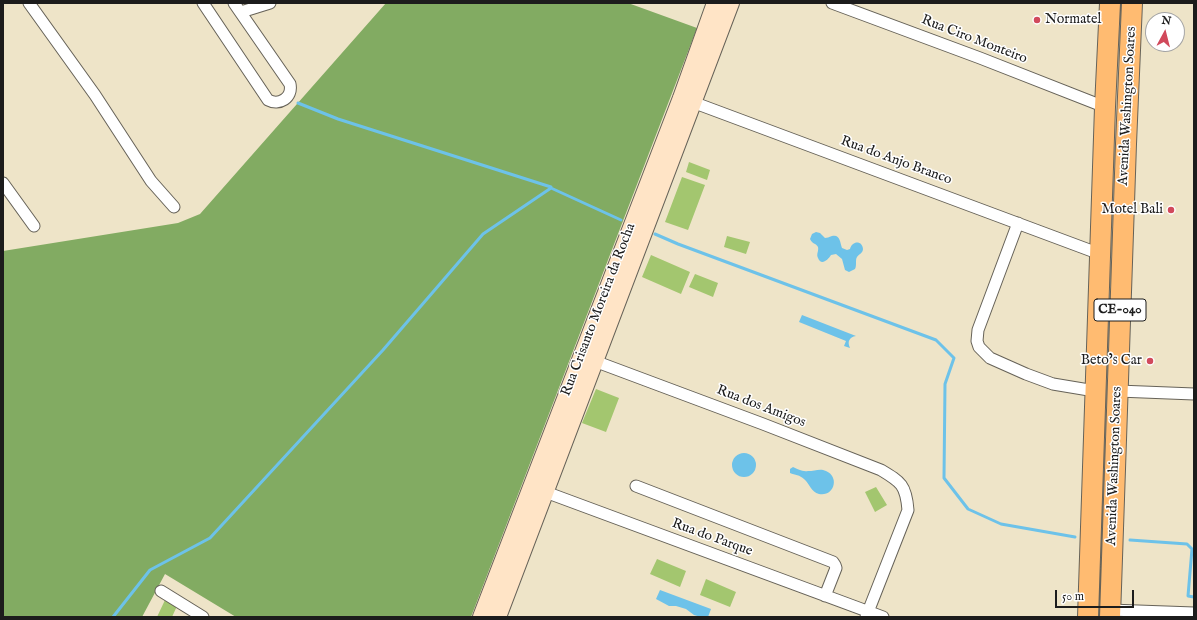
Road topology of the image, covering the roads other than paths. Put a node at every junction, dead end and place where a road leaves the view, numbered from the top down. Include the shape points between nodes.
1 (29, 3) edge
2 (203, 3) edge
3 (234, 3) edge
4 (270, 3) edge
5 (716, 3) edge
6 (731, 3) edge
7 (832, 3) edge
8 (1110, 3) edge
9 (1132, 3) edge
10 (241, 12) junction
11 (687, 100) junction
12 (1105, 107) junction
13 (3, 183) edge
14 (174, 207) dead end
15 (1018, 223) junction
16 (34, 226) dead end
17 (1100, 254) junction
18 (588, 358) junction
19 (1095, 390) junction
20 (1118, 391) junction
21 (1194, 394) edge
22 (636, 486) dead end
23 (538, 489) junction
24 (161, 591) dead end
25 (825, 596) junction
26 (1194, 613) edge
27 (867, 614) edge
28 (1110, 614) edge
29 (203, 617) edge
30 (487, 617) edge
31 (882, 617) edge
32 (1088, 617) edge

1 - 14 street via 95,95 151,181
2 - 10 street via 268,100 281,102 290,94 290,84
3 - 10 street
4 - 10 street
5 - 11 main road, Rua Crisanto Moreira da Rocha
6 - 11 main road, Rua Crisanto Moreira da Rocha
7 - 12 street, Rua Ciro Monteiro
8 - 12 highway, Avenida Washington Soares / CE-040
9 - 20 highway, Avenida Washington Soares / CE-040
11 - 15 street, Rua do Anjo Branco
11 - 18 main road, Rua Crisanto Moreira da Rocha
12 - 17 highway, Avenida Washington Soares / CE-040
13 - 16 street
15 - 17 street, Rua do Anjo Branco
15 - 19 street via 978,330 979,347 990,358 1026,374 1053,384
17 - 19 highway, Avenida Washington Soares / CE-040
18 - 23 main road, Rua Crisanto Moreira da Rocha
18 - 27 street, Rua dos Amigos via 881,470 902,484 908,510
19 - 32 highway, Avenida Washington Soares / CE-040
20 - 21 street
20 - 28 highway, Avenida Washington Soares / CE-040
22 - 25 street via 833,562 836,568
23 - 25 street, Rua do Parque
23 - 30 main road, Rua Crisanto Moreira da Rocha
24 - 29 street
25 - 27 street, Rua do Parque
26 - 28 street
27 - 31 street, Rua do Parque

